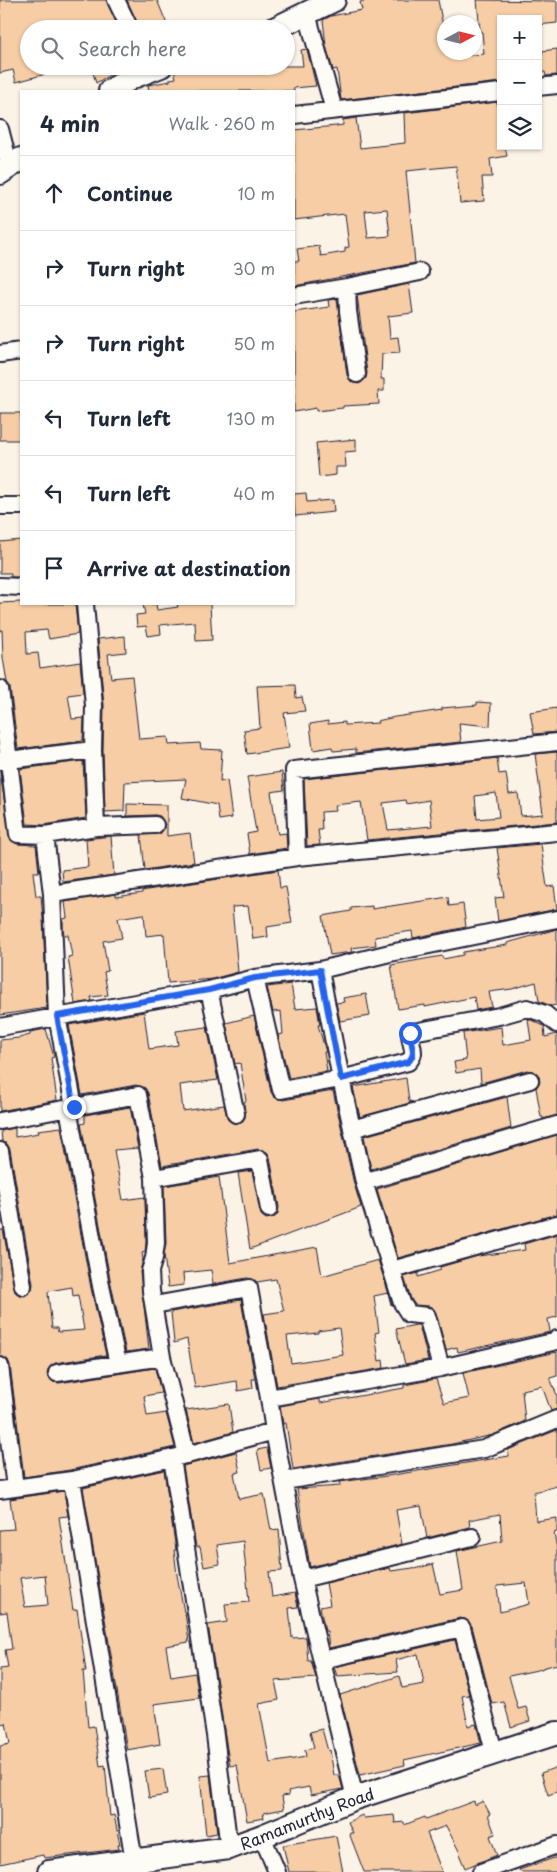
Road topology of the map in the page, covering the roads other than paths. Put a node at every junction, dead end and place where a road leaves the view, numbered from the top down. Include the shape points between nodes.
1 (116, 0) edge
2 (334, 0) edge
3 (307, 14) junction
4 (126, 20) edge
5 (294, 20) edge
6 (138, 75) edge
7 (557, 85) edge
8 (542, 87) edge
9 (112, 90) edge
10 (497, 92) edge
11 (334, 110) junction
12 (295, 115) edge
13 (0, 129) edge
14 (10, 167) edge
15 (420, 272) dead end
16 (347, 288) junction
17 (295, 296) edge
18 (20, 351) edge
19 (0, 354) edge
20 (357, 374) dead end
21 (0, 506) edge
22 (20, 506) edge
23 (0, 586) edge
24 (20, 587) edge
25 (85, 605) edge
26 (0, 689) edge
27 (557, 742) edge
28 (93, 750) junction
29 (5, 760) edge
30 (156, 825) dead end
31 (96, 827) junction
32 (557, 832) edge
33 (45, 835) junction
34 (297, 857) junction
35 (52, 894) junction
36 (557, 919) edge
37 (320, 970) junction
38 (255, 978) junction
39 (209, 990) junction
40 (57, 1016) junction
41 (557, 1024) edge
42 (0, 1027) edge
43 (341, 1079) junction
44 (530, 1080) dead end
45 (71, 1107) junction
46 (236, 1114) dead end
47 (0, 1122) edge
48 (557, 1125) edge
49 (352, 1129) junction
50 (0, 1152) edge
51 (154, 1178) junction
52 (364, 1182) junction
53 (269, 1210) dead end
54 (6, 1219) edge
55 (557, 1224) edge
56 (392, 1270) junction
57 (22, 1286) dead end
58 (154, 1305) junction
59 (557, 1339) edge
60 (162, 1357) junction
61 (118, 1364) junction
62 (0, 1366) edge
63 (441, 1368) junction
64 (57, 1373) dead end
65 (269, 1398) junction
66 (557, 1419) edge
67 (274, 1431) junction
68 (180, 1456) junction
69 (72, 1480) junction
70 (284, 1481) junction
71 (8, 1489) edge
72 (472, 1537) dead end
73 (302, 1579) junction
74 (322, 1660) junction
75 (557, 1733) edge
76 (494, 1752) junction
77 (355, 1798) junction
78 (262, 1836) junction
79 (557, 1845) edge
80 (229, 1848) junction
81 (128, 1865) edge
82 (513, 1867) edge
83 (49, 1872) edge
84 (277, 1872) edge
85 (481, 1872) edge

1 - 4 street
2 - 3 street
3 - 5 street
3 - 11 street
6 - 9 street
7 - 8 street
10 - 11 street
11 - 12 street
13 - 14 street
15 - 16 street
16 - 17 street
16 - 20 street
18 - 19 street
21 - 22 street
23 - 24 street
25 - 28 street via 94,706
26 - 29 street
27 - 34 street via 294,770
28 - 29 street
28 - 31 street
29 - 33 street via 18,834
30 - 31 street
31 - 33 street
32 - 34 street
33 - 35 street
34 - 35 street
35 - 40 street
36 - 37 street
37 - 38 street
37 - 43 street
38 - 39 street
38 - 43 street via 281,1090
39 - 40 street
39 - 46 street
40 - 42 street
40 - 45 street
41 - 43 street via 545,1014 527,1008 413,1032 410,1037 414,1052 408,1062
43 - 49 street
44 - 49 street
45 - 47 street
45 - 51 street via 138,1095
45 - 61 street
48 - 52 street
49 - 52 street
50 - 54 street
51 - 53 street via 260,1159
51 - 58 street via 156,1243 150,1271
52 - 56 street
54 - 57 street
55 - 56 street
56 - 63 street via 402,1303 409,1314 427,1316
58 - 60 street
58 - 65 street via 249,1288
59 - 63 street
60 - 61 street
60 - 68 street
61 - 64 street
62 - 71 street
63 - 65 street
65 - 67 street
66 - 70 street via 484,1449
67 - 68 street
67 - 70 street
68 - 69 street
68 - 80 street
69 - 71 street
69 - 81 street
70 - 73 street
72 - 73 street
73 - 74 street
74 - 76 street via 462,1628
74 - 77 street
75 - 76 street, Ramamurthy Road
76 - 77 street, Ramamurthy Road
77 - 78 street, Ramamurthy Road
78 - 80 street, Ramamurthy Road
78 - 84 street
79 - 82 street
80 - 81 street, Ramamurthy Road
81 - 83 street, Ramamurthy Road
82 - 85 street

